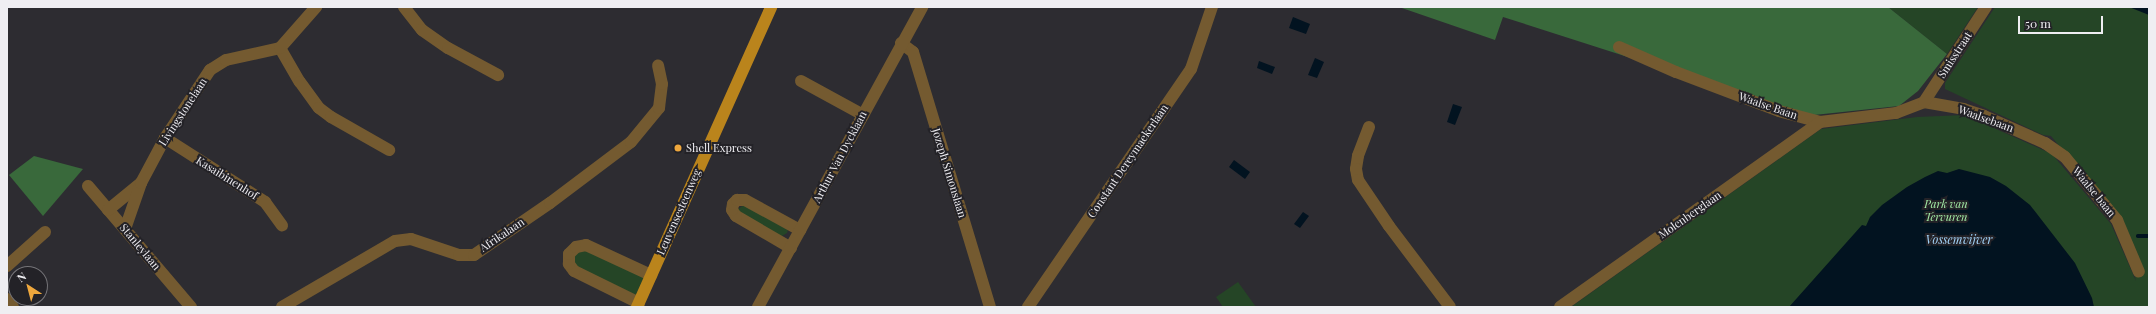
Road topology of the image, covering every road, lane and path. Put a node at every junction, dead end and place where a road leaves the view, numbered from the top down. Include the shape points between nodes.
1 (316, 7) edge
2 (404, 7) edge
3 (771, 7) edge
4 (922, 7) edge
5 (1212, 7) edge
6 (1986, 7) edge
7 (901, 44) junction
8 (1619, 47) dead end
9 (280, 48) junction
10 (658, 65) dead end
11 (498, 75) dead end
12 (801, 81) dead end
13 (1924, 102) junction
14 (863, 115) junction
15 (1820, 122) junction
16 (1369, 127) dead end
17 (165, 138) junction
18 (2045, 143) joint
19 (389, 150) dead end
20 (142, 183) junction
21 (88, 186) dead end
22 (108, 210) junction
23 (282, 225) dead end
24 (125, 228) junction
25 (800, 230) junction
26 (46, 232) dead end
27 (791, 248) junction
28 (7, 266) edge
29 (2139, 272) dead end
30 (651, 275) junction
31 (7, 299) edge
32 (638, 305) edge
33 (14, 307) edge
34 (191, 307) edge
35 (282, 307) edge
36 (758, 307) edge
37 (990, 307) edge
38 (1028, 307) edge
39 (1450, 307) edge
40 (1560, 307) edge

1 - 9 street
2 - 11 street via 422,30 448,48
3 - 30 main road, Leuvensesteenweg
4 - 7 street, Arthur Van Dycklaan
5 - 38 street, Constant Dereymaekerlaan via 1191,69
6 - 13 street, Smisstraat
7 - 14 street, Arthur Van Dycklaan
7 - 37 street, Jozeph Simonslaan via 912,52
8 - 15 street, Waalse Baan via 1676,72 1779,111
9 - 17 street, Livingstonelaan via 226,60 210,70
9 - 19 street via 319,108
10 - 35 street, Afrikalaan via 662,84 659,108 631,142 550,204 474,255 459,255 411,239 395,241
12 - 14 street
13 - 15 street, Waalse Baan via 1896,113
13 - 18 street, Waalsebaan via 1963,109 1984,116
14 - 25 street, Arthur Van Dycklaan
15 - 40 street, Molenberglaan
16 - 39 street via 1358,156 1358,180
17 - 20 street, Livingstonelaan
17 - 23 street, Kasaibinenhof via 265,202
18 - 29 street, Waalse baan via 2065,157 2117,220
20 - 22 street, Livingstonelaan
20 - 24 street, Livingstonelaan
21 - 22 street, Stanleylaan
22 - 24 street, Stanleylaan
24 - 34 street, Stanleylaan
25 - 27 street, Arthur Van Dycklaan
25 - 27 street via 745,200 737,200 733,204 732,210 736,216
26 - 28 street
27 - 36 street, Arthur Van Dycklaan
30 - 32 main road, Leuvensesteenweg
30 - 32 street via 586,245 576,247 569,254 569,264 579,275
31 - 33 street

